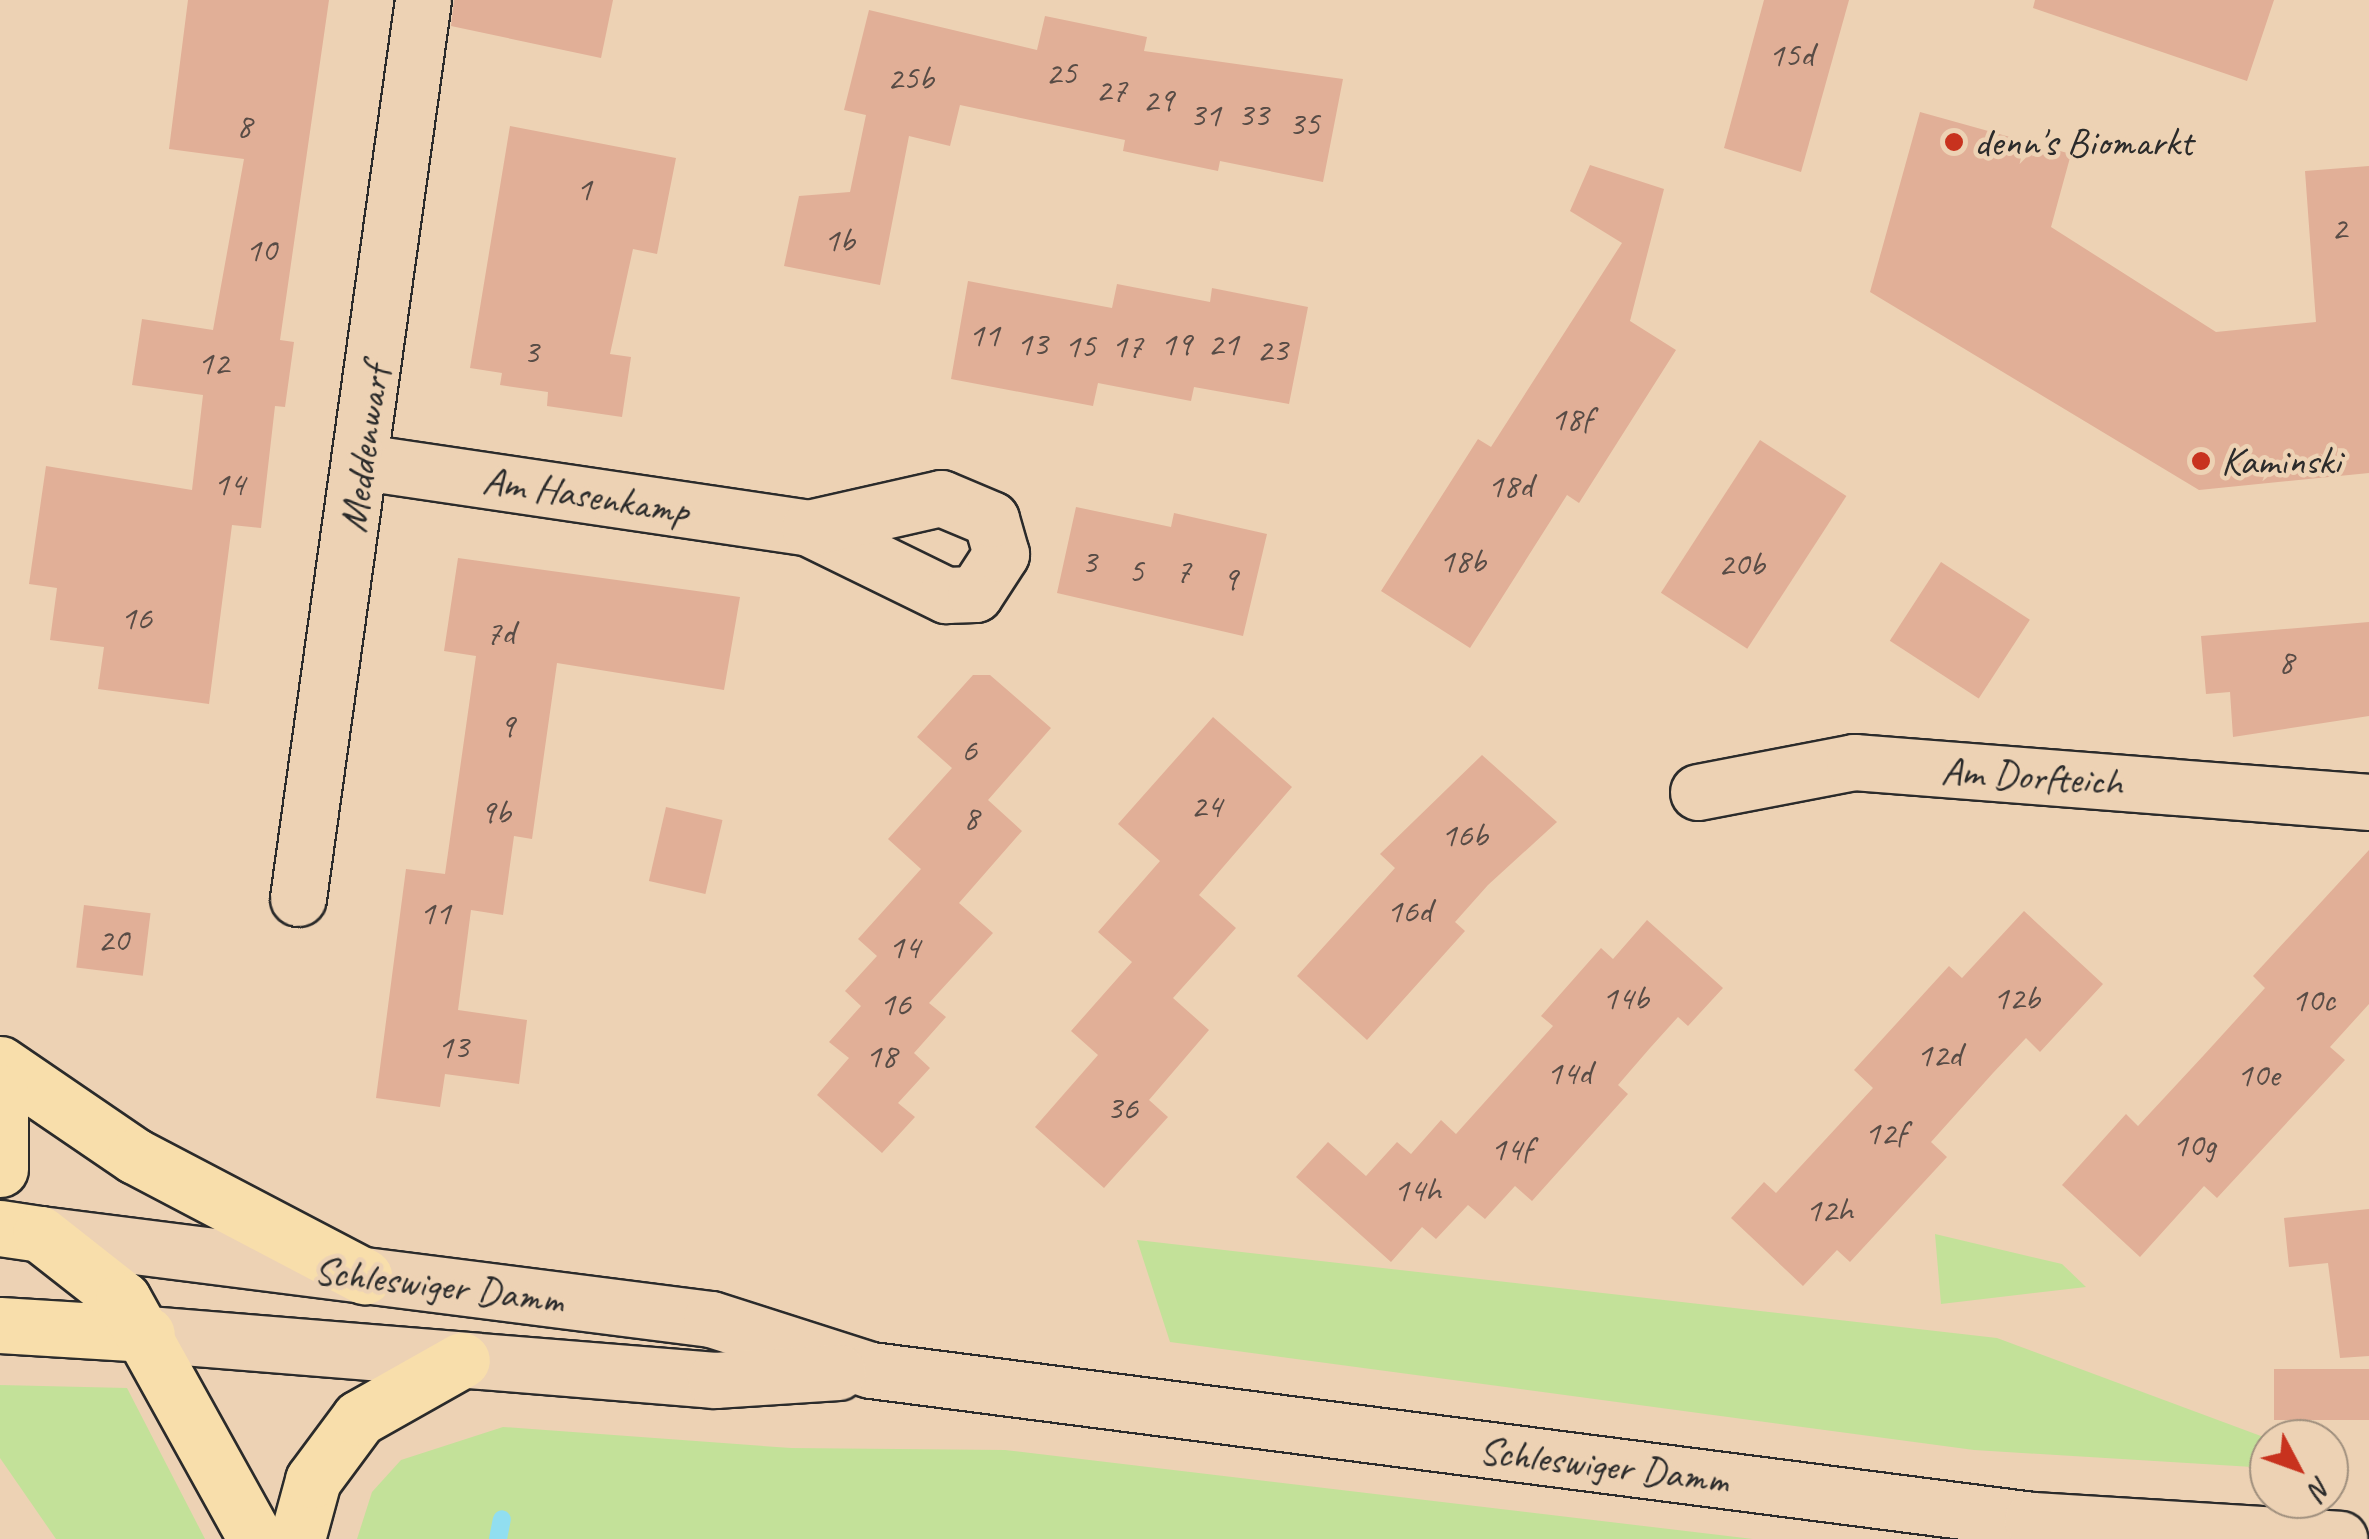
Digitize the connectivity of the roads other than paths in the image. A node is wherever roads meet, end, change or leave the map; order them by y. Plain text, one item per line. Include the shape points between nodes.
1 (424, 0) edge
2 (363, 462) junction
3 (809, 528) dead end
4 (1698, 792) dead end
5 (2369, 802) edge
6 (298, 898) dead end
7 (0, 1064) edge
8 (0, 1092) edge
9 (0, 1168) edge
10 (20, 1232) edge
11 (364, 1276) junction
12 (0, 1325) edge
13 (146, 1334) junction
14 (462, 1360) junction
15 (871, 1370) junction
16 (256, 1539) edge
17 (297, 1539) edge
18 (2340, 1539) edge

1 - 2 main road, Meddenwarf
2 - 3 main road, Am Hasenkamp
2 - 6 main road, Meddenwarf
4 - 5 main road, Am Dorfteich via 1854,762
7 - 11 main road via 136,1156
8 - 9 main road
10 - 11 main road, Schleswiger Damm
10 - 13 main road via 105,1278
11 - 15 main road, Schleswiger Damm via 710,1319
12 - 13 main road, Schleswiger Damm
13 - 14 main road, Schleswiger Damm
13 - 16 main road
14 - 15 main road, Schleswiger Damm via 715,1380
14 - 17 main road via 359,1418 313,1480
15 - 18 main road, Schleswiger Damm via 2032,1520

